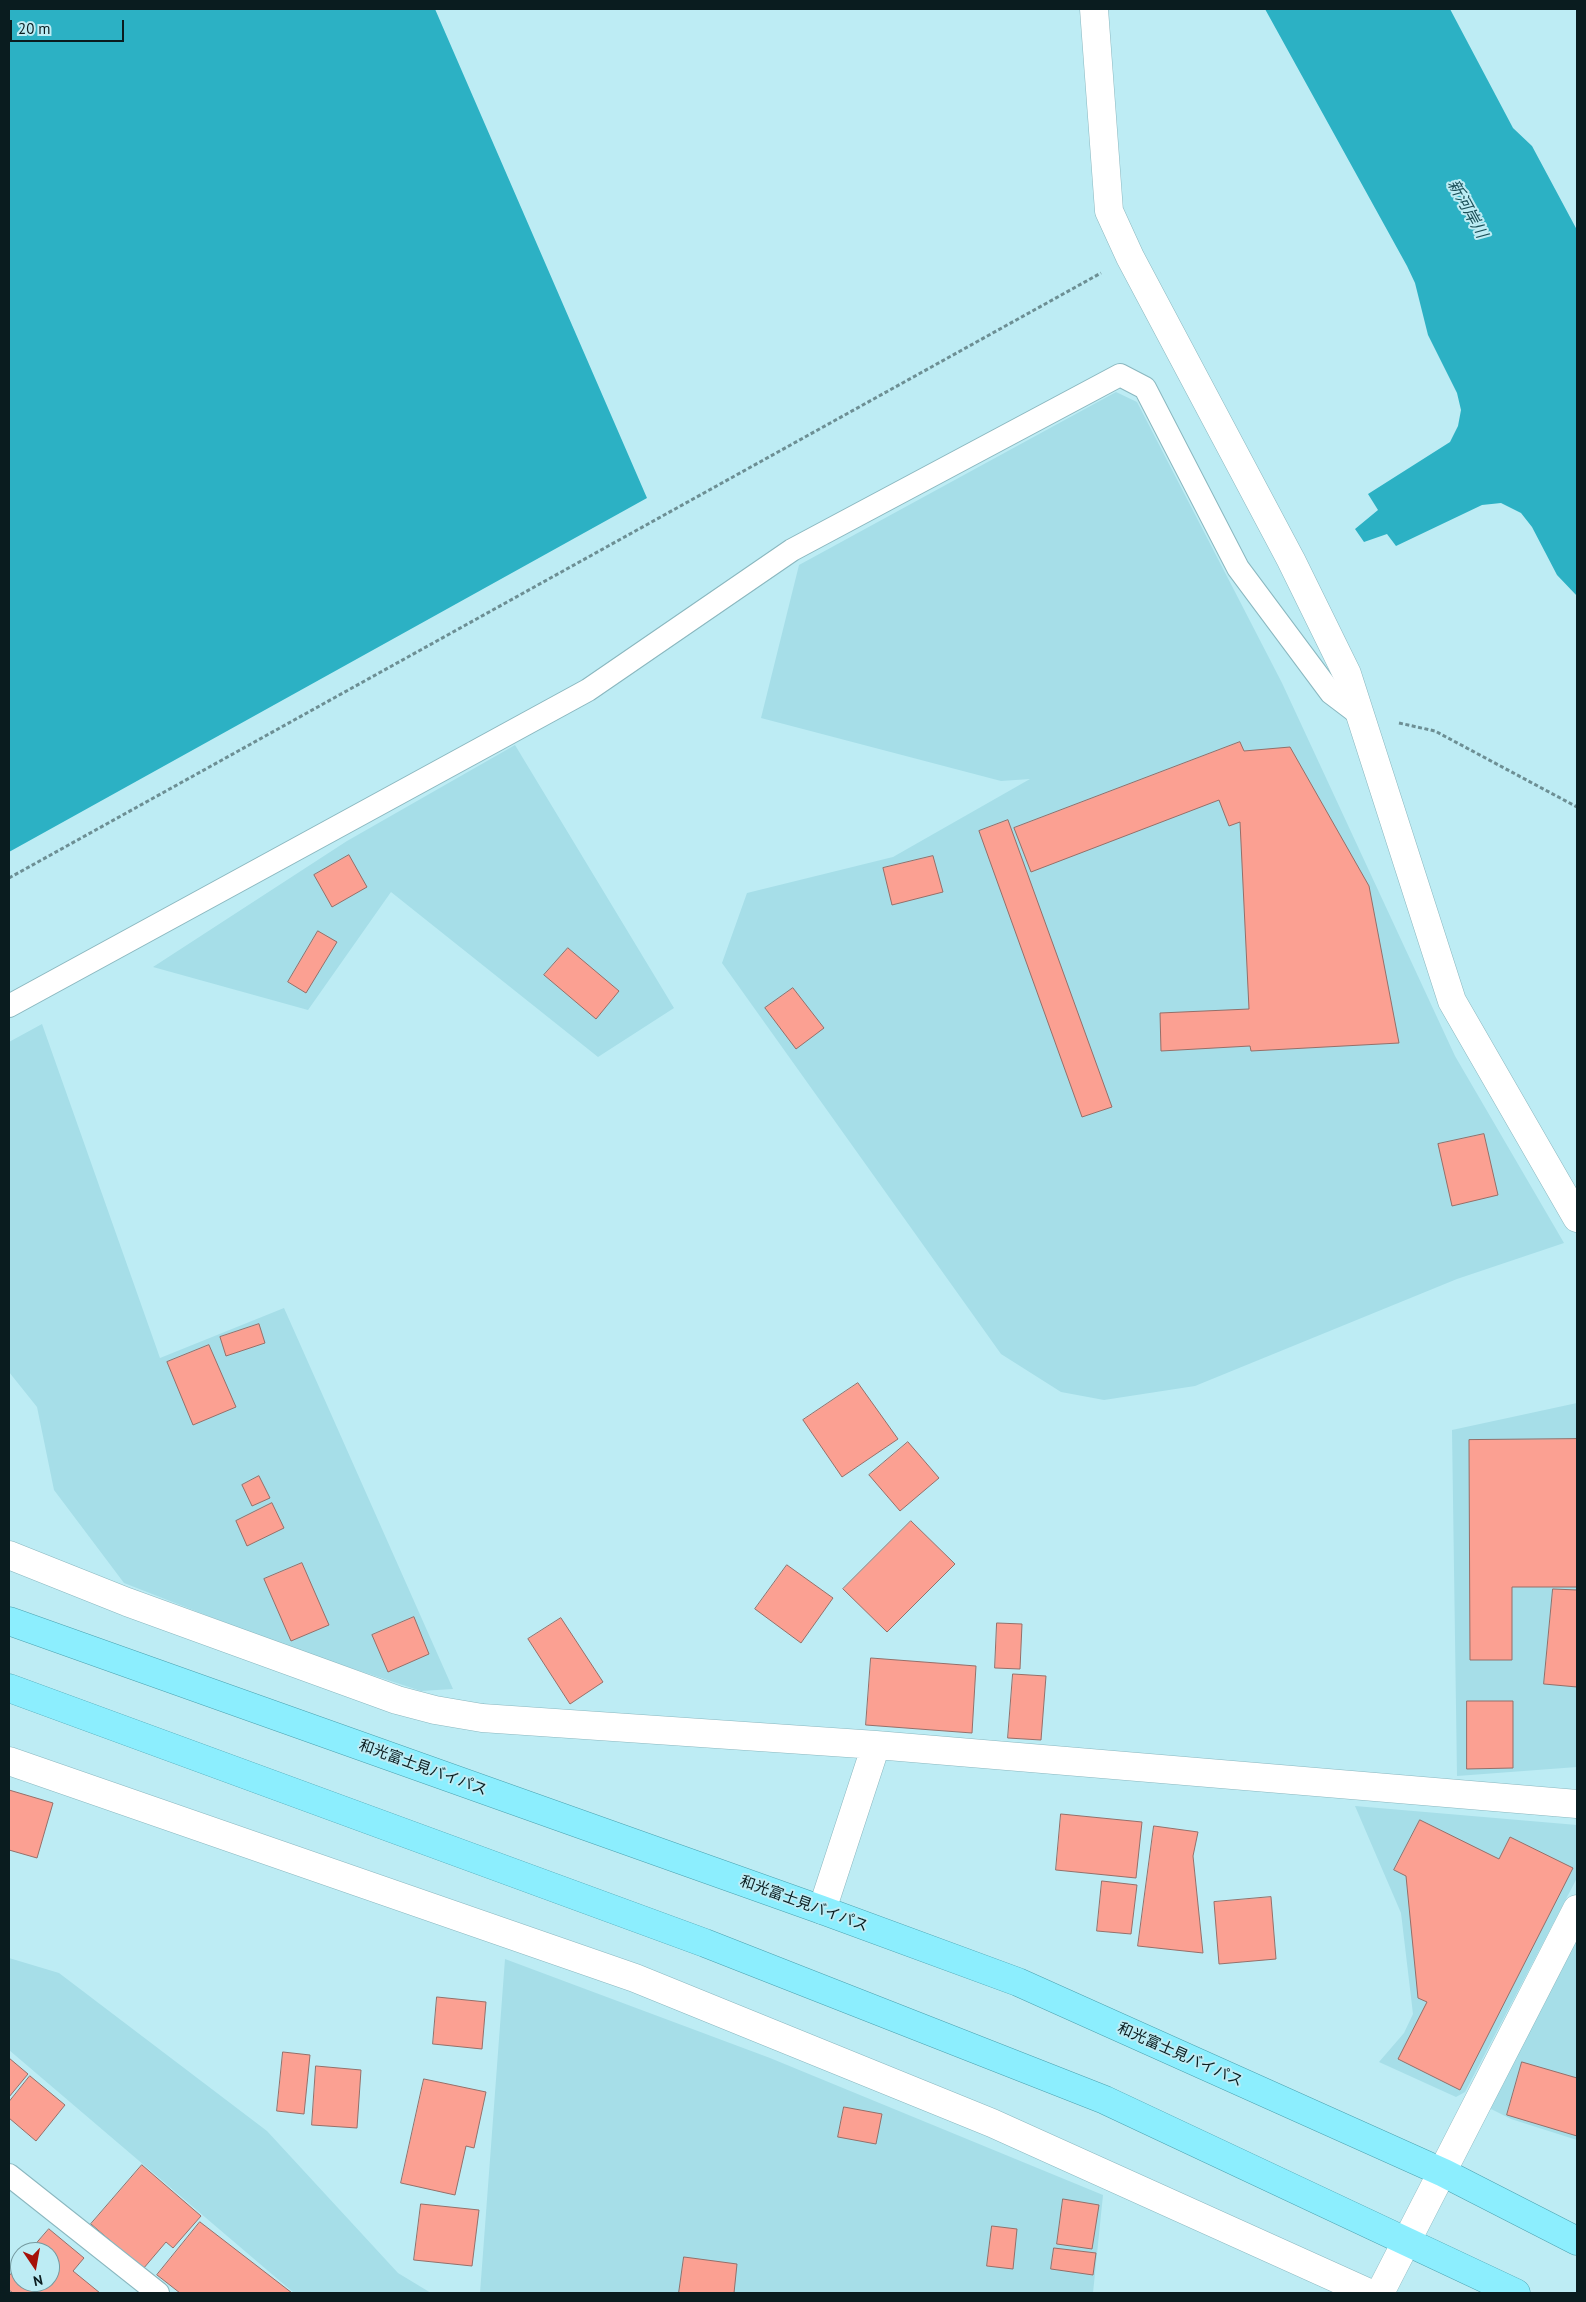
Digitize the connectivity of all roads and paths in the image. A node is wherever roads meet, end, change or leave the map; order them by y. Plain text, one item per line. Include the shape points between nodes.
1 (1094, 9) edge
2 (1130, 257) junction
3 (1360, 714) junction
4 (1577, 807) edge
5 (9, 878) edge
6 (9, 1006) edge
7 (1577, 1218) edge
8 (9, 1555) edge
9 (9, 1621) edge
10 (9, 1688) edge
11 (876, 1745) junction
12 (9, 1761) edge
13 (1577, 1804) edge
14 (1577, 1909) edge
15 (822, 1910) junction
16 (1444, 2173) junction
17 (9, 2176) edge
18 (1577, 2241) edge
19 (1406, 2242) junction
20 (158, 2293) edge
21 (1369, 2293) edge
22 (1380, 2293) edge
23 (1516, 2293) edge

1 - 2 street via 1109,211
2 - 3 street via 1295,569 1347,674
2 - 5 path
3 - 4 path via 1435,731
3 - 6 lane via 1331,693 1238,568 1145,388 1120,374 792,550 588,690
3 - 7 street via 1452,1001
8 - 11 street via 127,1602 397,1700 436,1710 482,1718
9 - 15 highway, 和光富士見バイパス
10 - 19 highway via 705,1943 1105,2100
11 - 13 street
11 - 15 street
12 - 21 street via 635,1978 992,2122
14 - 16 street
15 - 16 highway, 和光富士見バイパス via 1018,1982
16 - 18 highway, 和光富士見バイパス
16 - 19 street
17 - 20 lane
19 - 22 street
19 - 23 highway

